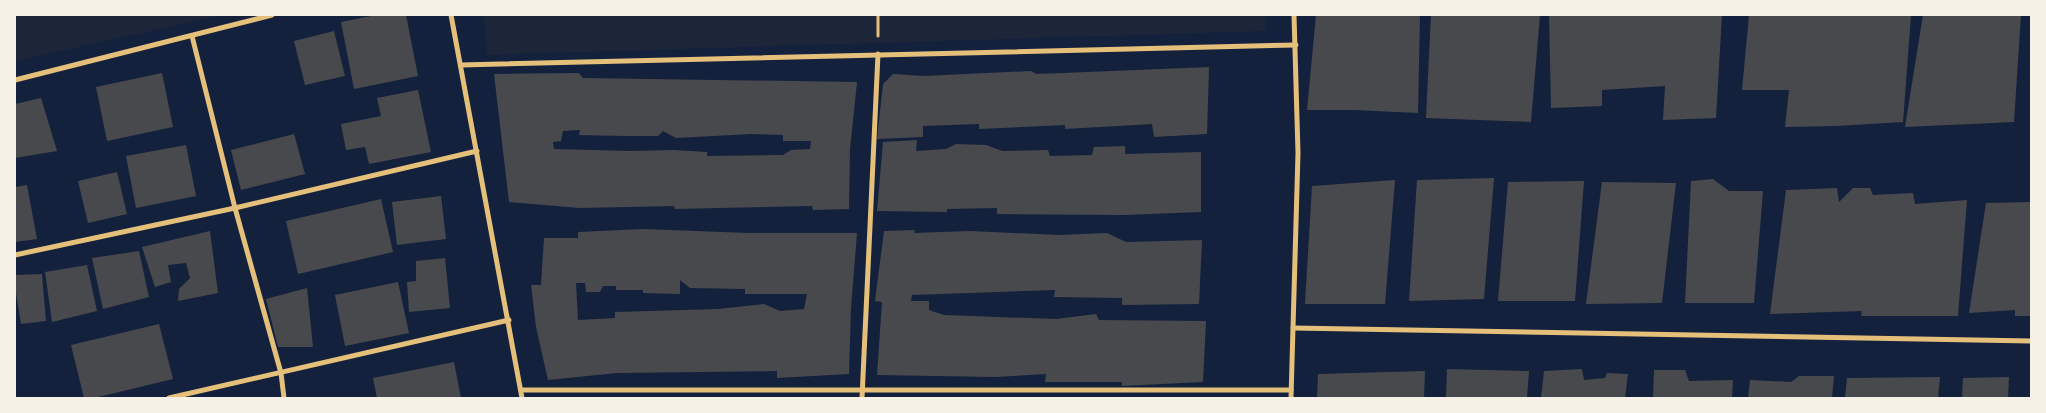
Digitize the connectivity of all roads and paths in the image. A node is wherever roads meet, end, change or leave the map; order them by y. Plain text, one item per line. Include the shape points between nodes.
1 (272, 15) edge
2 (451, 15) edge
3 (1294, 15) edge
4 (192, 36) junction
5 (1296, 45) junction
6 (878, 54) junction
7 (461, 65) junction
8 (15, 80) edge
9 (477, 151) junction
10 (235, 208) junction
11 (15, 255) edge
12 (509, 320) junction
13 (1293, 328) junction
14 (2031, 341) edge
15 (281, 373) junction
16 (862, 389) junction
17 (521, 390) junction
18 (1291, 390) junction
19 (168, 398) edge
20 (284, 398) edge
21 (522, 398) edge
22 (862, 398) edge
23 (1291, 398) edge

1 - 4 street
2 - 7 street
3 - 5 street
4 - 8 street
4 - 10 street
5 - 6 street
5 - 13 street via 1298,153
6 - 7 street
6 - 16 street
7 - 9 street
9 - 10 street
9 - 12 street
10 - 11 street
10 - 15 street
12 - 15 street
12 - 17 street
13 - 14 street
13 - 18 street
15 - 19 street
15 - 20 street
16 - 17 street
16 - 18 street
16 - 22 street
17 - 21 street
18 - 23 street

